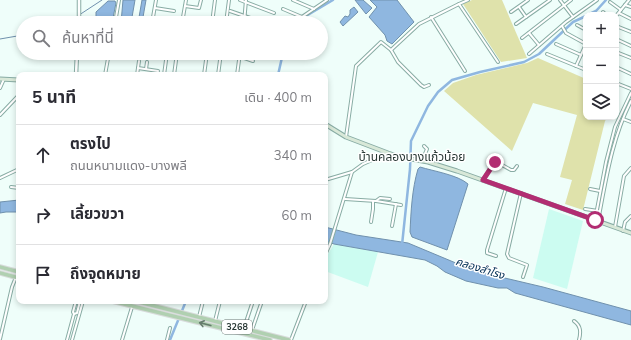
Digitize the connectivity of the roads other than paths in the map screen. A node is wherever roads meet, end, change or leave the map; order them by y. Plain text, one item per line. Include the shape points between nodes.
1 (79, 0) edge
2 (119, 0) edge
3 (156, 0) edge
4 (186, 0) edge
5 (201, 0) edge
6 (215, 0) edge
7 (229, 0) edge
8 (240, 0) edge
9 (293, 0) edge
10 (326, 0) edge
11 (468, 0) edge
12 (528, 0) edge
13 (550, 0) edge
14 (560, 0) edge
15 (571, 0) edge
16 (597, 0) edge
17 (628, 0) edge
18 (246, 1) edge
19 (610, 2) dead end
20 (459, 4) junction
21 (625, 4) junction
22 (185, 6) junction
23 (564, 6) junction
24 (519, 7) junction
25 (631, 7) edge
26 (155, 8) junction
27 (283, 9) dead end
28 (314, 9) junction
29 (621, 10) junction
30 (174, 11) dead end
31 (230, 11) dead end
32 (510, 12) dead end
33 (274, 13) dead end
34 (619, 13) joint
35 (79, 16) edge
36 (116, 16) edge
37 (154, 16) edge
38 (183, 16) edge
39 (213, 16) edge
40 (227, 16) edge
41 (244, 16) joint
42 (300, 16) edge
43 (304, 16) edge
44 (431, 17) junction
45 (526, 17) junction
46 (573, 17) junction
47 (631, 19) edge
48 (516, 24) dead end
49 (577, 25) dead end
50 (562, 26) junction
51 (619, 27) edge
52 (583, 28) edge
53 (529, 32) junction
54 (631, 32) edge
55 (522, 38) dead end
56 (619, 40) edge
57 (583, 42) edge
58 (556, 44) dead end
59 (539, 45) junction
60 (631, 46) edge
61 (584, 48) edge
62 (391, 50) junction
63 (582, 53) junction
64 (619, 53) edge
65 (529, 54) dead end
66 (547, 54) dead end
67 (631, 58) edge
68 (77, 60) edge
69 (108, 60) edge
70 (167, 60) edge
71 (176, 60) edge
72 (206, 60) edge
73 (220, 60) edge
74 (240, 60) edge
75 (250, 60) edge
76 (139, 61) dead end
77 (253, 61) dead end
78 (147, 62) dead end
79 (498, 62) dead end
80 (576, 66) junction
81 (138, 68) junction
82 (619, 68) edge
83 (146, 69) junction
84 (583, 69) edge
85 (158, 71) dead end
86 (466, 71) dead end
87 (76, 72) edge
88 (106, 72) edge
89 (137, 72) edge
90 (165, 72) edge
91 (174, 72) edge
92 (204, 72) edge
93 (218, 72) edge
94 (238, 72) edge
95 (631, 74) edge
96 (2, 79) edge
97 (16, 80) edge
98 (618, 84) edge
99 (429, 85) dead end
100 (0, 88) edge
101 (631, 89) edge
102 (631, 93) edge
103 (16, 98) edge
104 (631, 101) edge
105 (629, 105) edge
106 (0, 115) edge
107 (619, 118) joint
108 (622, 119) junction
109 (618, 120) edge
110 (631, 122) edge
111 (328, 126) edge
112 (346, 137) junction
113 (424, 146) dead end
114 (388, 153) junction
115 (423, 159) junction
116 (517, 166) dead end
117 (631, 168) edge
118 (16, 170) edge
119 (352, 172) junction
120 (0, 178) edge
121 (328, 179) edge
122 (483, 180) junction
123 (10, 187) dead end
124 (16, 188) edge
125 (506, 188) junction
126 (590, 189) dead end
127 (601, 191) junction
128 (521, 193) junction
129 (345, 199) junction
130 (390, 199) dead end
131 (373, 201) junction
132 (376, 201) junction
133 (396, 204) junction
134 (401, 205) dead end
135 (585, 209) dead end
136 (598, 211) junction
137 (631, 216) edge
138 (597, 220) junction
139 (371, 222) dead end
140 (392, 226) dead end
141 (615, 227) junction
142 (623, 230) junction
143 (631, 233) edge
144 (328, 248) edge
145 (496, 256) dead end
146 (0, 267) edge
147 (16, 271) edge
148 (0, 273) edge
149 (16, 277) edge
150 (524, 277) dead end
151 (16, 281) edge
152 (75, 304) edge
153 (80, 304) edge
154 (80, 304) edge
155 (124, 304) edge
156 (146, 304) edge
157 (202, 304) edge
158 (219, 304) edge
159 (252, 304) edge
160 (261, 304) edge
161 (305, 304) edge
162 (132, 306) junction
163 (74, 314) junction
164 (199, 317) junction
165 (215, 321) junction
166 (574, 321) dead end
167 (170, 328) dead end
168 (244, 328) junction
169 (252, 330) junction
170 (0, 339) edge
171 (263, 339) edge
172 (67, 340) edge
173 (72, 340) edge
174 (122, 340) edge
175 (167, 340) edge
176 (270, 340) edge
177 (290, 340) edge
178 (579, 340) edge

1 - 35 street
2 - 36 street
3 - 26 street
4 - 22 street
5 - 22 street via 199,8
6 - 39 street
7 - 40 street
8 - 18 street
9 - 28 street
10 - 28 street
11 - 20 street
12 - 24 street
13 - 45 street
14 - 23 street
15 - 23 street
16 - 46 street
17 - 21 street
18 - 33 street
18 - 41 street
19 - 29 street
20 - 44 street
20 - 79 street
21 - 25 street
21 - 29 street
22 - 38 street
23 - 46 street
23 - 53 street
24 - 32 street
24 - 45 street
26 - 30 street
26 - 37 street
27 - 42 street
28 - 43 street
29 - 34 street
31 - 41 street
34 - 47 street
44 - 62 street via 418,24
44 - 86 street
45 - 48 street
46 - 50 street
49 - 52 street
50 - 57 street via 566,33
50 - 59 street
51 - 54 street
53 - 55 street
53 - 59 street
56 - 60 street
58 - 63 street
59 - 65 street
61 - 63 street
62 - 99 street via 398,62 421,85
62 - 112 street via 381,42 356,66
63 - 80 street
64 - 67 street
66 - 80 street
68 - 87 street
69 - 88 street
70 - 90 street
71 - 91 street
72 - 92 street
73 - 93 street
74 - 94 street
75 - 77 street
76 - 81 street
78 - 83 street
80 - 84 street
81 - 83 street
81 - 89 street
82 - 95 street
83 - 85 street
96 - 97 main road
96 - 100 street
98 - 101 street
102 - 105 street
103 - 106 street
104 - 105 street
105 - 107 street
105 - 108 street
107 - 108 street
108 - 110 street
108 - 136 street
109 - 127 street
111 - 112 main road
112 - 114 main road
113 - 115 street via 427,148
114 - 115 main road
114 - 119 street
115 - 122 main road
116 - 122 street via 512,170 495,161
117 - 141 street via 624,176
118 - 120 street
119 - 121 street
119 - 129 street
122 - 125 main road
123 - 124 street
125 - 128 main road
125 - 145 street via 487,253
126 - 127 street
127 - 136 street
128 - 138 main road
128 - 150 street via 507,254 509,258 527,265
129 - 131 street
129 - 144 street
130 - 132 street via 380,198
131 - 132 street
131 - 139 street
132 - 133 street
133 - 134 street
133 - 140 street
135 - 136 street
136 - 138 street
137 - 142 street via 625,222
138 - 141 main road
141 - 142 main road
142 - 143 main road
146 - 147 main road
148 - 149 main road
151 - 170 street
152 - 163 street
153 - 163 street via 77,313
154 - 173 street
155 - 162 main road, 3268
156 - 164 main road, 3268
157 - 164 street
158 - 165 street
159 - 168 street
160 - 169 street
161 - 177 street
171 -> 162 main road, 3268
162 - 174 street
163 - 172 street
164 - 165 main road, 3268
165 - 168 main road, 3268
166 - 178 street via 580,327
167 - 175 street
168 - 169 main road, 3268
169 - 177 main road, 3268
171 - 176 main road, 3268

